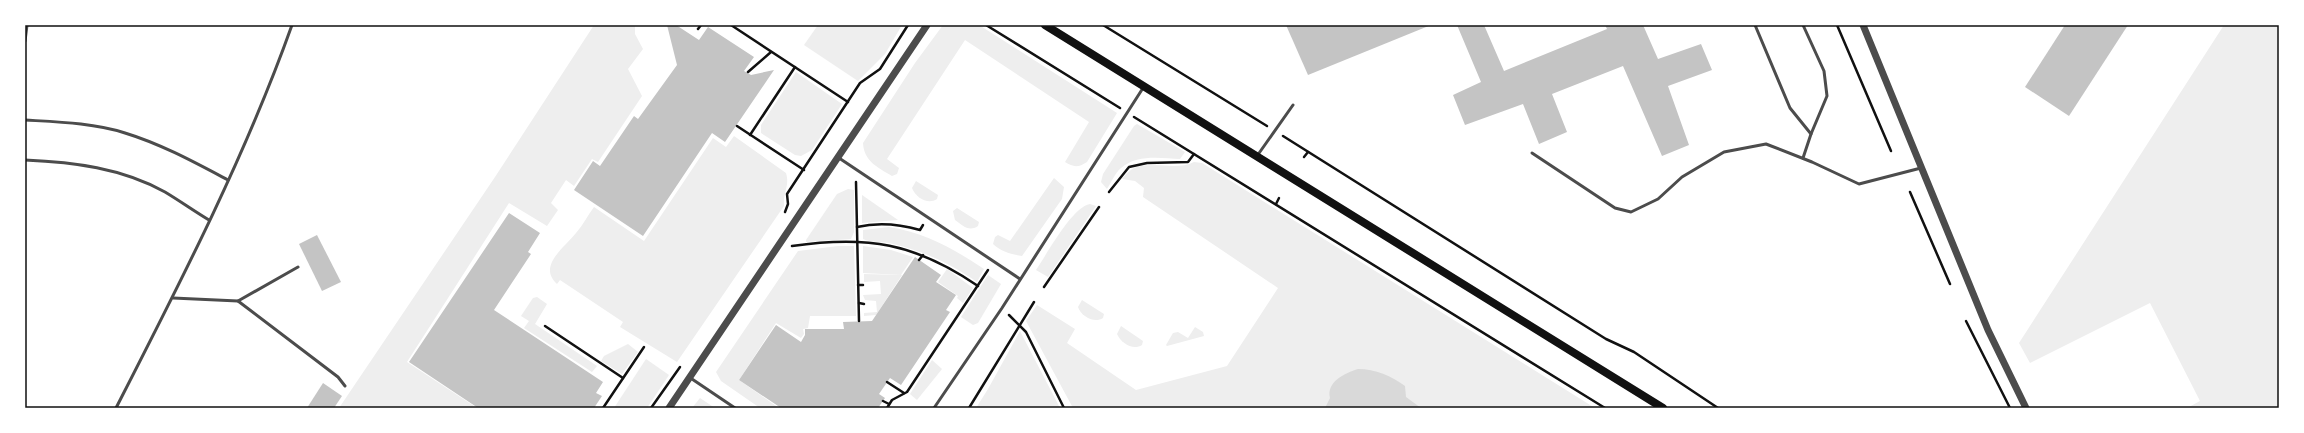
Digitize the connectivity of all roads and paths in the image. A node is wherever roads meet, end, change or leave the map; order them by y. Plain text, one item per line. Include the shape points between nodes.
1 (27, 25) edge
2 (292, 25) edge
3 (701, 25) edge
4 (732, 25) edge
5 (908, 25) edge
6 (927, 25) edge
7 (986, 25) edge
8 (1045, 25) edge
9 (1103, 25) edge
10 (1754, 25) edge
11 (1803, 25) edge
12 (1837, 25) edge
13 (1863, 25) edge
14 (698, 29) dead end
15 (25, 41) edge
16 (772, 52) junction
17 (795, 68) junction
18 (748, 72) dead end
19 (1143, 87) junction
20 (848, 102) junction
21 (1293, 105) dead end
22 (1127, 113) junction
23 (25, 120) edge
24 (737, 126) dead end
25 (1275, 131) junction
26 (1811, 134) junction
27 (750, 135) junction
28 (1891, 151) dead end
29 (1308, 152) junction
30 (1532, 153) dead end
31 (1194, 154) junction
32 (837, 157) junction
33 (1257, 157) junction
34 (1304, 157) dead end
35 (1803, 158) junction
36 (25, 160) edge
37 (1923, 168) junction
38 (804, 170) junction
39 (856, 170) junction
40 (228, 180) junction
41 (1109, 192) dead end
42 (1910, 192) dead end
43 (1279, 198) dead end
44 (1276, 204) junction
45 (1099, 207) dead end
46 (781, 218) dead end
47 (928, 218) junction
48 (209, 220) junction
49 (857, 227) junction
50 (857, 242) junction
51 (776, 248) junction
52 (923, 255) junction
53 (920, 260) dead end
54 (298, 267) dead end
55 (985, 274) dead end
56 (1020, 279) junction
57 (1950, 284) dead end
58 (858, 285) junction
59 (863, 285) dead end
60 (978, 286) junction
61 (1044, 287) dead end
62 (173, 298) junction
63 (238, 301) junction
64 (1034, 302) dead end
65 (859, 303) junction
66 (864, 304) dead end
67 (1002, 308) junction
68 (1966, 321) dead end
69 (859, 322) dead end
70 (1019, 324) junction
71 (545, 326) dead end
72 (644, 347) dead end
73 (681, 365) dead end
74 (623, 378) junction
75 (689, 378) junction
76 (887, 382) dead end
77 (345, 386) dead end
78 (904, 394) junction
79 (883, 401) dead end
80 (889, 404) junction
81 (1651, 405) edge
82 (116, 408) edge
83 (603, 408) edge
84 (652, 408) edge
85 (668, 408) edge
86 (735, 408) edge
87 (887, 408) edge
88 (934, 408) edge
89 (969, 408) edge
90 (1064, 408) edge
91 (1605, 408) edge
92 (1663, 408) edge
93 (1718, 408) edge
94 (2010, 408) edge
95 (2026, 408) edge

1 - 15 lane
2 - 40 lane via 270,88
3 - 14 path
4 - 16 path
5 - 20 path via 880,69 860,83
6 - 32 street
7 - 22 path
8 - 19 main road
9 - 25 path
10 - 26 lane via 1790,108
11 - 26 lane via 1824,72 1827,96
12 - 28 path
13 - 37 street
16 - 17 path
16 - 18 path
17 - 20 path
17 - 27 path
19 - 22 lane
19 - 33 main road
20 - 38 path
21 - 25 lane
22 - 31 path
22 - 56 lane
23 - 40 lane via 80,124 124,132 178,154
24 - 27 path
25 - 29 path
25 - 33 lane
26 - 35 lane
27 - 38 path
29 - 34 path
29 - 93 path via 1606,339 1634,352
30 - 35 lane via 1615,208 1631,212 1658,199 1682,177 1724,152 1766,144
31 - 41 path via 1188,162 1147,162 1129,167
31 - 44 path
32 - 39 lane
32 - 51 street
33 - 81 main road
35 - 37 lane via 1859,184
36 - 48 lane via 60,161 112,170 164,191
37 - 95 street via 1988,330
38 - 46 path via 787,194 788,204
39 - 47 lane
39 - 49 path
40 - 48 lane
42 - 57 path
43 - 44 path
44 - 91 path
45 - 61 path
47 - 49 path via 920,230 903,225 885,224
47 - 56 lane
48 - 62 lane
49 - 50 path
50 - 51 path via 837,241
50 - 52 path via 901,248
50 - 58 path
51 - 75 street
52 - 53 path
52 - 60 path via 952,268
54 - 63 lane
55 - 60 path
56 - 67 lane
58 - 59 path
58 - 65 path
60 - 78 path
62 - 63 lane
62 - 82 lane
63 - 77 lane via 338,377
64 - 70 path
65 - 66 path
65 - 69 path
67 - 70 path
67 - 88 lane
68 - 94 path
70 - 89 path
70 - 90 path via 1026,332
71 - 74 path
72 - 74 path
73 - 84 path
74 - 83 path
75 - 85 street
75 - 86 lane
76 - 78 path
78 - 80 path
79 - 80 path
80 - 87 path
81 - 92 main road

